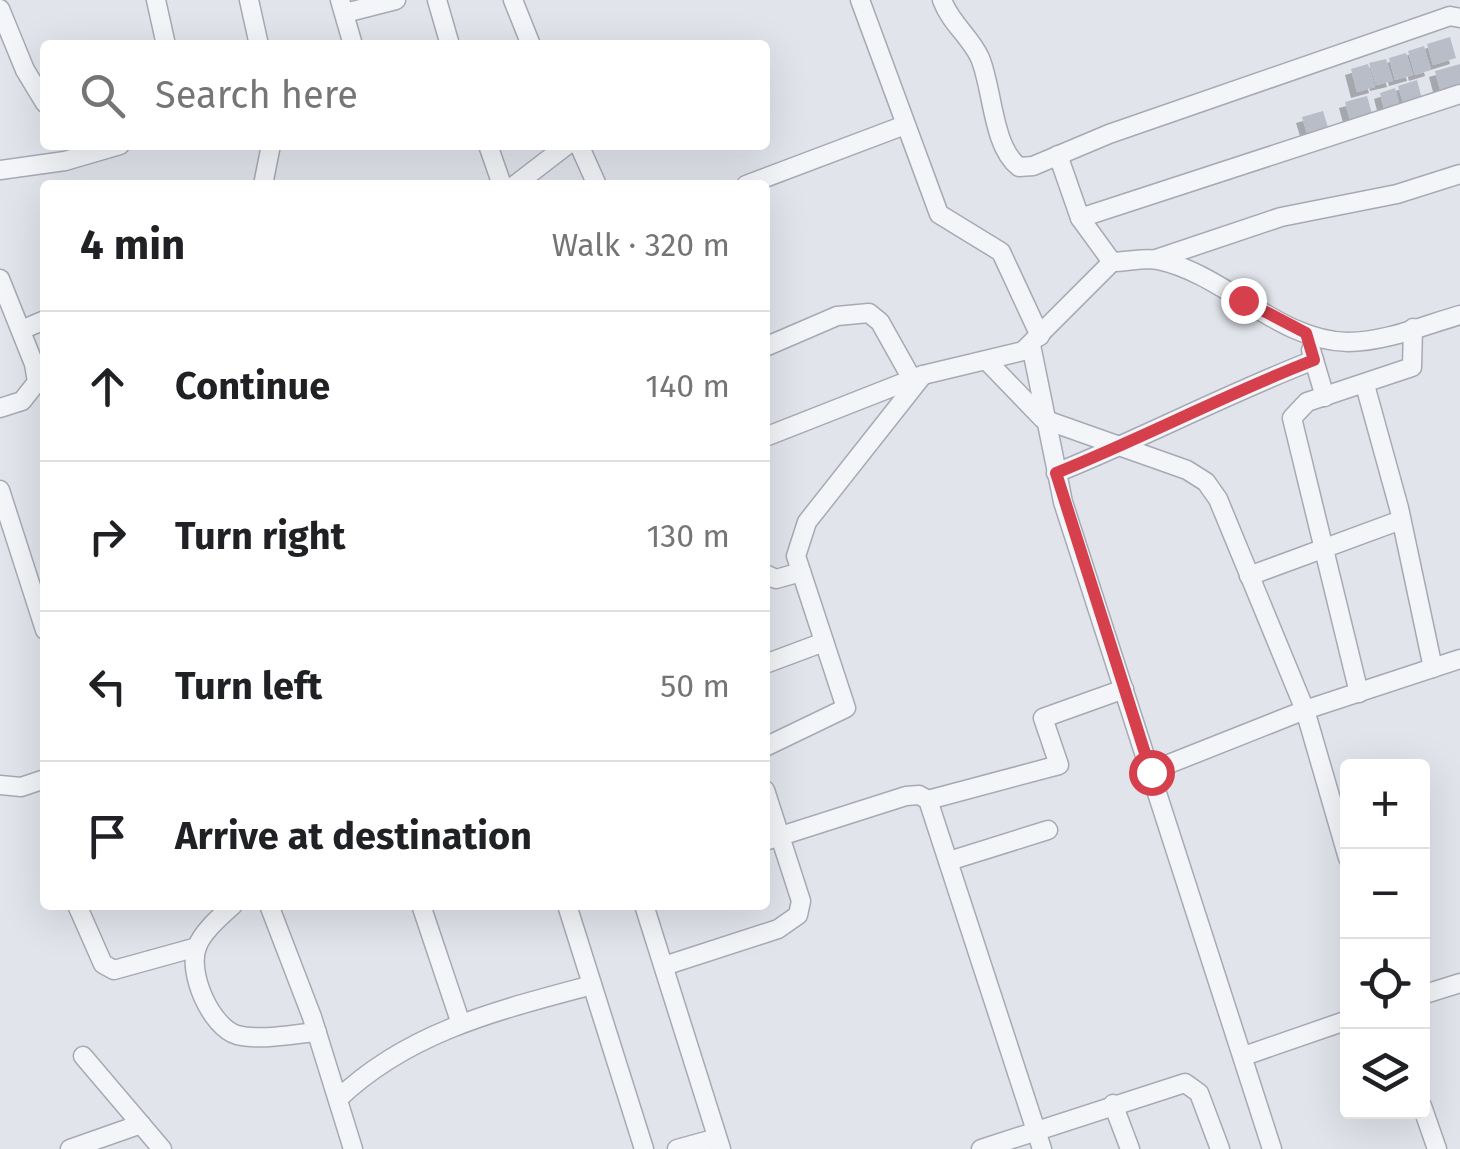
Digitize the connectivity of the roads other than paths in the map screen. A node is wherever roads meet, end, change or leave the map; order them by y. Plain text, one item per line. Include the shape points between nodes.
1 (156, 0) edge
2 (250, 0) edge
3 (396, 0) edge
4 (437, 0) edge
5 (513, 0) edge
6 (860, 0) edge
7 (942, 0) edge
8 (343, 6) edge
9 (0, 9) edge
10 (1460, 18) edge
11 (165, 40) edge
12 (259, 40) edge
13 (352, 40) edge
14 (449, 40) edge
15 (529, 40) edge
16 (1460, 94) edge
17 (40, 95) edge
18 (905, 125) junction
19 (86, 150) edge
20 (270, 150) edge
21 (490, 150) edge
22 (560, 150) edge
23 (581, 150) edge
24 (1058, 156) junction
25 (0, 170) edge
26 (1460, 174) edge
27 (263, 180) edge
28 (500, 180) edge
29 (522, 180) edge
30 (595, 180) edge
31 (759, 180) edge
32 (1080, 218) junction
33 (1156, 259) junction
34 (1112, 262) junction
35 (3, 286) edge
36 (1460, 315) edge
37 (40, 322) edge
38 (1412, 328) junction
39 (21, 330) junction
40 (1306, 333) junction
41 (1036, 341) junction
42 (770, 345) edge
43 (40, 352) edge
44 (1314, 360) junction
45 (988, 362) junction
46 (918, 377) junction
47 (1365, 385) junction
48 (1325, 397) junction
49 (0, 408) edge
50 (1044, 418) junction
51 (770, 436) edge
52 (1120, 448) junction
53 (1056, 473) junction
54 (0, 490) edge
55 (1401, 520) junction
56 (1326, 550) junction
57 (801, 572) junction
58 (770, 576) edge
59 (1250, 576) junction
60 (40, 614) edge
61 (824, 642) junction
62 (1460, 660) edge
63 (770, 662) edge
64 (1433, 668) junction
65 (1124, 689) junction
66 (1359, 692) junction
67 (1305, 710) junction
68 (770, 745) edge
69 (1151, 772) junction
70 (40, 781) edge
71 (0, 785) edge
72 (928, 800) junction
73 (1048, 830) dead end
74 (773, 838) edge
75 (1345, 849) edge
76 (950, 862) junction
77 (79, 910) edge
78 (229, 910) edge
79 (270, 910) edge
80 (423, 910) edge
81 (568, 910) edge
82 (646, 910) edge
83 (197, 947) junction
84 (664, 966) junction
85 (1460, 983) edge
86 (592, 985) junction
87 (1430, 992) edge
88 (460, 1021) junction
89 (1340, 1023) edge
90 (317, 1032) junction
91 (83, 1056) dead end
92 (1244, 1056) junction
93 (338, 1098) junction
94 (1113, 1104) junction
95 (1427, 1119) edge
96 (141, 1124) junction
97 (1036, 1130) junction
98 (719, 1143) edge
99 (70, 1149) edge
100 (162, 1149) edge
101 (353, 1149) edge
102 (644, 1149) edge
103 (677, 1149) edge
104 (980, 1149) edge
105 (1042, 1149) edge
106 (1130, 1149) edge
107 (1220, 1149) edge
108 (1272, 1149) edge
109 (1437, 1149) edge

1 - 11 street
2 - 12 street
3 - 8 street
4 - 14 street
5 - 15 street
6 - 18 street
7 - 24 street via 951,24 979,56 1014,164 1033,166
8 - 13 street
9 - 17 street
10 - 24 street via 1450,16
16 - 32 street
18 - 31 street
18 - 41 street via 939,214 1002,252
19 - 25 street
20 - 27 street
21 - 28 street
22 - 29 street
23 - 30 street
24 - 32 street
26 - 33 street via 1281,217
32 - 34 street
33 - 34 street
33 - 40 street
34 - 41 street
35 - 39 street
35 - 49 street via 37,382 22,401
36 - 38 street
37 - 39 street
38 - 40 street via 1344,342
38 - 47 street via 1412,367
39 - 43 street
40 - 44 street
41 - 45 street
41 - 50 street
42 - 46 street via 836,316 869,313
44 - 48 street
44 - 52 street via 1222,396
45 - 46 street
45 - 50 street
46 - 51 street
46 - 57 street via 807,522 796,556
47 - 48 street
47 - 55 street
48 - 56 street via 1307,402 1292,418
50 - 52 street
50 - 53 street
52 - 53 street
52 - 59 street via 1206,482
53 - 65 street
54 - 60 street
55 - 56 street
55 - 64 street
56 - 59 street
56 - 66 street
57 - 58 street
57 - 61 street
59 - 67 street
61 - 63 street
61 - 68 street via 846,708
62 - 64 street
64 - 66 street
65 - 69 street
65 - 72 street via 1043,718 1059,765
66 - 67 street
67 - 69 street
67 - 75 street
69 - 92 street
70 - 71 street via 22,788
72 - 74 street via 906,796
72 - 76 street
73 - 76 street
74 - 84 street via 801,901 798,915 778,929
76 - 97 street
77 - 83 street via 103,964 114,970
78 - 83 street
79 - 90 street
80 - 88 street
81 - 86 street
82 - 84 street
83 - 90 street via 196,970 212,1016 232,1034
84 - 98 street
85 - 87 street
86 - 88 street
86 - 102 street
88 - 93 street via 375,1066
89 - 92 street
90 - 93 street
91 - 96 street
92 - 108 street
93 - 101 street
94 - 97 street
94 - 106 street
94 - 107 street via 1176,1084 1193,1086
95 - 109 street
96 - 99 street
96 - 100 street
97 - 104 street
97 - 105 street
98 - 103 street

